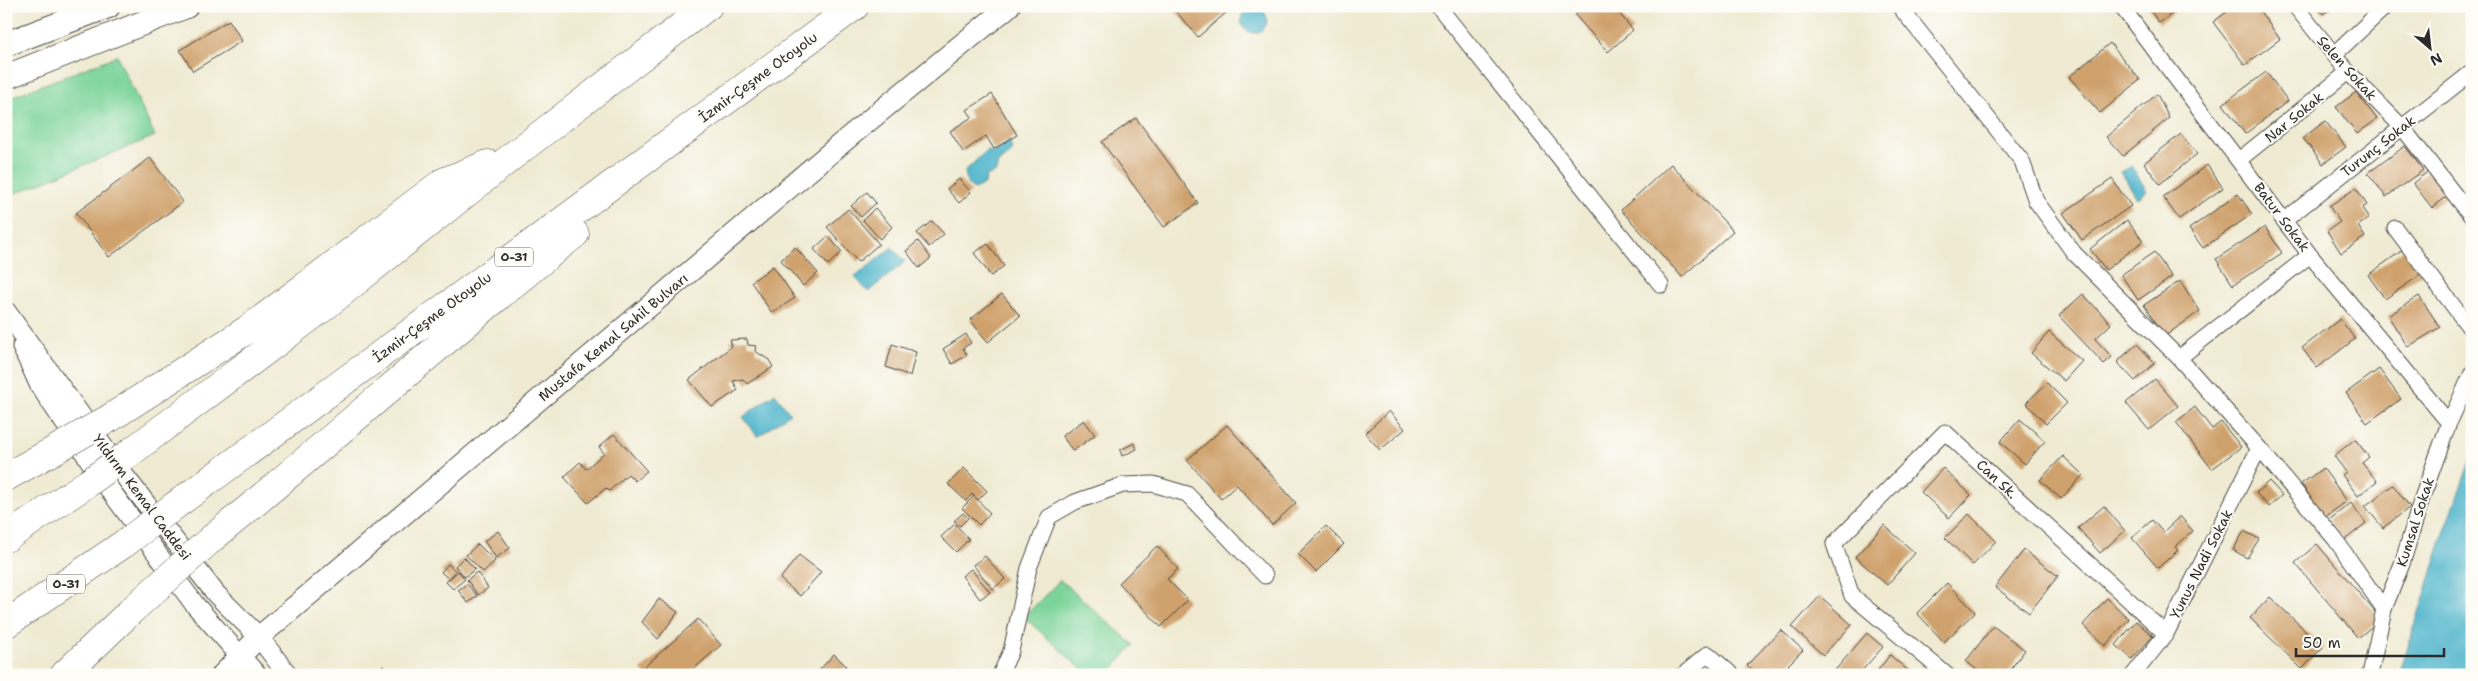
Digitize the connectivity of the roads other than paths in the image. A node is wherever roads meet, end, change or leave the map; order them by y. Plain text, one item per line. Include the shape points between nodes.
1 (108, 6) edge
2 (186, 6) edge
3 (708, 6) edge
4 (855, 6) edge
5 (862, 6) edge
6 (1009, 6) edge
7 (1438, 6) edge
8 (1899, 6) edge
9 (2121, 6) edge
10 (2295, 6) edge
11 (2386, 6) edge
12 (6, 44) edge
13 (2334, 55) junction
14 (2348, 72) junction
15 (2472, 72) edge
16 (6, 77) edge
17 (2402, 126) junction
18 (514, 154) junction
19 (2239, 160) junction
20 (2472, 217) edge
21 (2285, 220) junction
22 (2395, 228) dead end
23 (2310, 255) junction
24 (1661, 285) dead end
25 (6, 312) edge
26 (2472, 331) edge
27 (2179, 358) junction
28 (2472, 373) edge
29 (2449, 423) junction
30 (2259, 448) junction
31 (6, 477) edge
32 (6, 538) edge
33 (1265, 576) dead end
34 (2384, 609) junction
35 (6, 624) edge
36 (2166, 634) junction
37 (259, 637) junction
38 (240, 658) junction
39 (64, 675) edge
40 (222, 675) edge
41 (257, 675) edge
42 (288, 675) edge
43 (1000, 675) edge
44 (1683, 675) edge
45 (1732, 675) edge
46 (1947, 675) edge
47 (2133, 675) edge
48 (2370, 675) edge

1 - 12 main road
2 - 16 main road
3 - 18 highway
4 - 35 highway, İzmir-Çeşme Otoyolu / O-31, bridge via 125,542
5 - 39 highway, bridge via 472,318 307,462 210,540
6 - 37 main road, Mustafa Kemal Sahil Bulvarı via 850,136
7 - 24 street
8 - 27 street via 2022,161 2036,201 2074,253
9 - 19 street, Batur Sokak
10 - 13 street, Selen Sokak
11 - 13 street
13 - 14 street, Selen Sokak
14 - 17 street, Selen Sokak
14 - 19 street, Nar Sokak
15 - 17 street, Turunç Sokak
17 - 20 street, Selen Sokak
17 - 21 street, Turunç Sokak
18 - 31 highway, bridge via 442,182 250,328 110,418
18 - 32 highway, bridge via 324,307 131,452
19 - 21 street, Batur Sokak
21 - 23 street, Batur Sokak
22 - 26 street
23 - 27 street
23 - 29 street, Batur Sokak
25 - 37 street, Yıldırım Kemal Caddesi via 123,474 210,586
25 - 38 street, Yıldırım Kemal Caddesi via 40,386 142,533
27 - 30 street
28 - 29 street, Kumsal Sokak
29 - 34 street, Kumsal Sokak
30 - 34 street via 2335,540
30 - 36 street, Yunus Nadi Sokak
33 - 43 street via 1187,494 1153,484 1123,484 1075,502 1049,517 1029,568 1011,651
34 - 48 street, Kumsal Sokak
36 - 46 street, Can Sk. via 1945,432 1834,544 1852,596
36 - 47 street, Yunus Nadi Sokak
37 - 38 main road, Mustafa Kemal Sahil Bulvarı
37 - 42 street, Yıldırım Kemal Caddesi
38 - 40 main road, Mustafa Kemal Sahil Bulvarı
38 - 41 street, Yıldırım Kemal Caddesi
44 - 45 street via 1708,654

